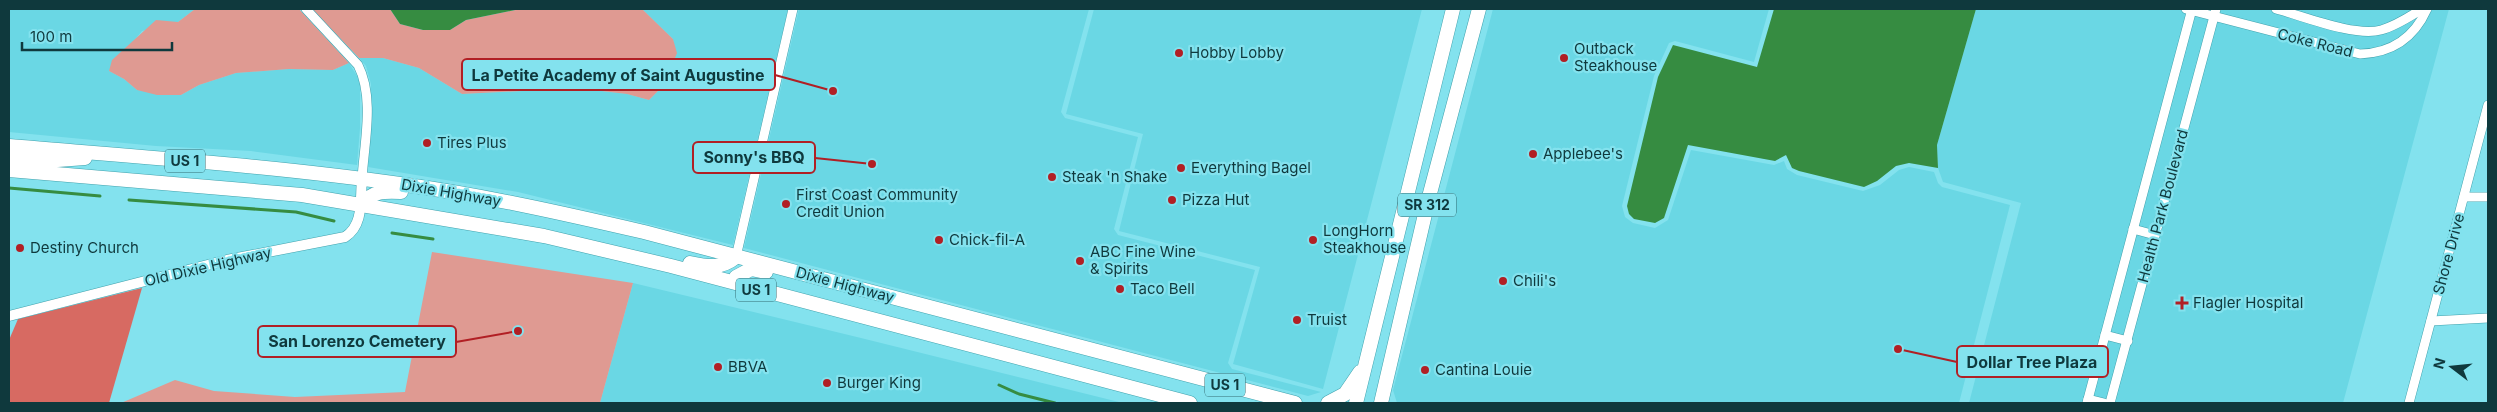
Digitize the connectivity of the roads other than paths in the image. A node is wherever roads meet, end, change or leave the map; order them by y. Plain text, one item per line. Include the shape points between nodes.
1 (306, 9) edge
2 (794, 9) edge
3 (1453, 9) edge
4 (1479, 9) edge
5 (2190, 9) edge
6 (2276, 9) edge
7 (2422, 9) edge
8 (2427, 9) edge
9 (2215, 13) edge
10 (2488, 105) edge
11 (1422, 131) junction
12 (9, 137) edge
13 (9, 146) edge
14 (108, 154) junction
15 (9, 158) edge
16 (155, 158) junction
17 (9, 170) edge
18 (362, 179) junction
19 (2488, 196) edge
20 (1429, 197) junction
21 (2464, 198) junction
22 (360, 206) junction
23 (2133, 229) junction
24 (2155, 235) junction
25 (672, 240) junction
26 (577, 244) junction
27 (736, 256) junction
28 (736, 277) junction
29 (756, 290) junction
30 (931, 307) junction
31 (9, 316) edge
32 (2488, 318) edge
33 (2431, 321) junction
34 (2105, 335) junction
35 (2128, 341) junction
36 (1367, 361) junction
37 (1387, 382) junction
38 (2088, 401) edge
39 (1190, 403) edge
40 (1295, 403) edge
41 (1328, 403) edge
42 (1356, 403) edge
43 (1381, 403) edge
44 (1391, 403) edge
45 (2104, 403) edge
46 (2110, 403) edge
47 (2409, 403) edge

1 - 18 street via 363,74 366,105
2 - 27 street
3 - 11 main road, SR 312
4 - 20 main road, SR 312
5 - 9 street, Coke Road
5 - 23 street, Health Park Boulevard
6 - 7 street, Coke Road via 2361,32 2392,26
8 - 9 street, Coke Road via 2416,30 2403,41 2383,51 2360,54
9 - 24 street, Health Park Boulevard
10 - 21 street, Shore Drive
11 - 20 main road via 1424,155 1418,187
11 - 36 main road, SR 312
12 - 16 main road via 129,148
13 - 14 main road, US 1
14 - 15 main road via 57,161
14 - 16 main road, US 1
16 - 18 main road, US 1
17 - 22 main road, US 1 via 294,194
18 - 22 street, Old Dixie Highway
18 - 25 main road, Dixie Highway / US 1 via 536,208
19 - 21 street
20 - 37 main road, SR 312
21 - 33 street, Shore Drive
22 - 25 main road via 367,197 379,192 402,192 498,208 642,240
22 - 26 main road, Dixie Highway / US 1 via 450,219
22 - 31 street, Old Dixie Highway via 354,232 336,240 227,260
23 - 24 street
23 - 34 street, Health Park Boulevard
24 - 35 street, Health Park Boulevard
25 - 27 main road, Dixie Highway / US 1
26 - 27 main road via 610,245 708,267 722,266
26 - 29 main road, Dixie Highway / US 1
27 - 28 main road
27 - 30 main road, Dixie Highway / US 1
28 - 29 main road
28 - 30 main road via 751,269 914,311
29 - 39 main road, Dixie Highway / US 1
30 - 40 main road, Dixie Highway / US 1
32 - 33 street
33 - 47 street, Shore Drive
34 - 35 street
34 - 38 street, Health Park Boulevard
35 - 46 street, Health Park Boulevard
36 - 41 main road via 1345,394
36 - 42 main road, SR 312
37 - 43 main road, SR 312
37 - 44 main road
38 - 45 street

